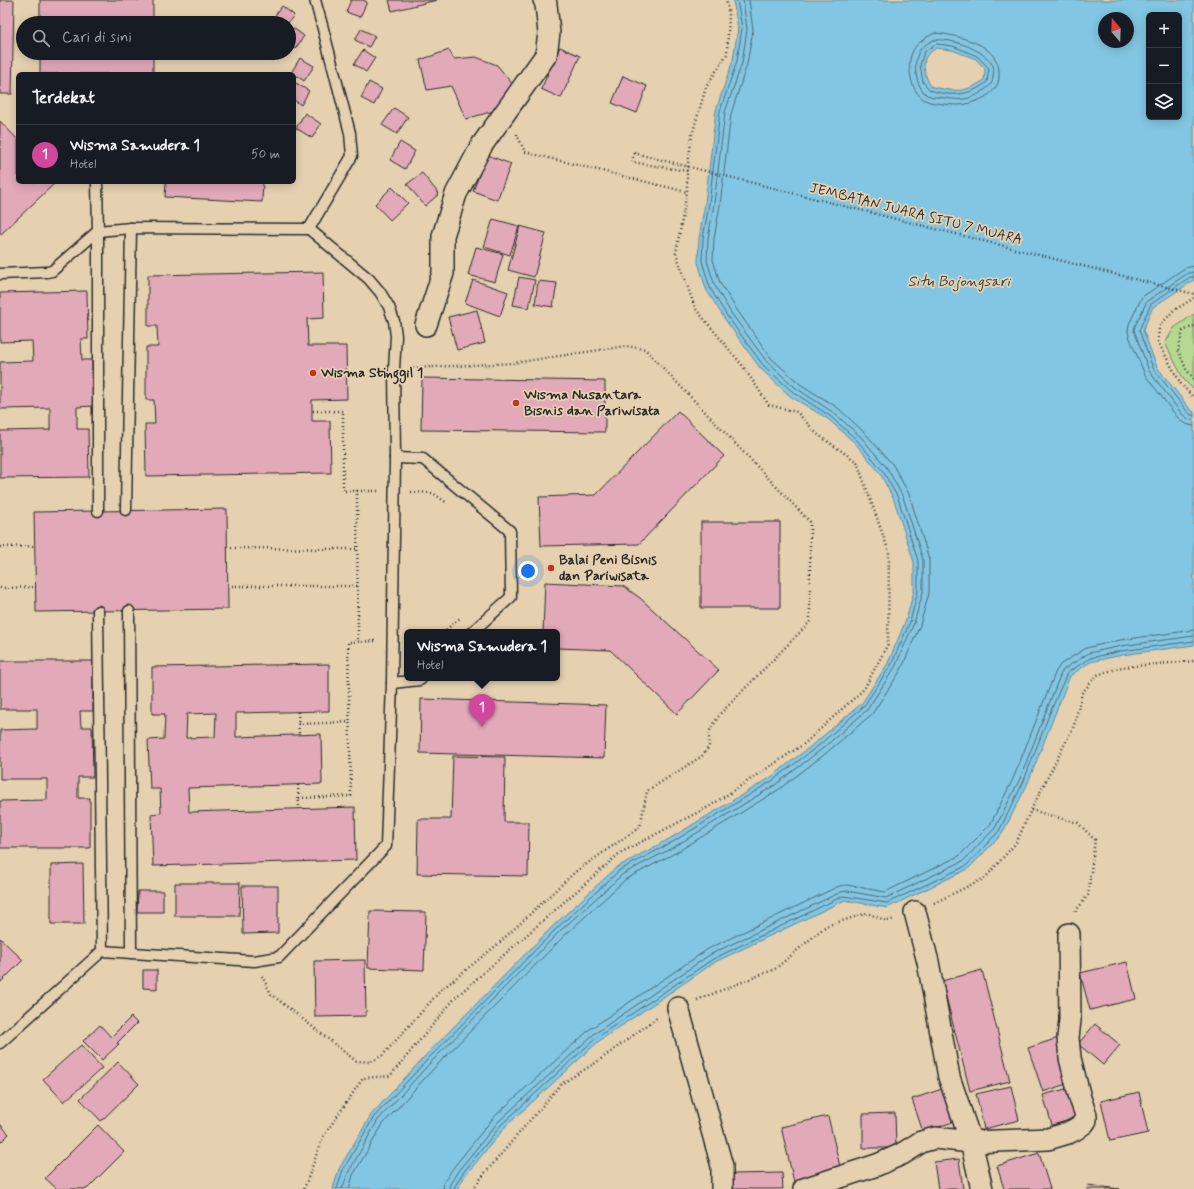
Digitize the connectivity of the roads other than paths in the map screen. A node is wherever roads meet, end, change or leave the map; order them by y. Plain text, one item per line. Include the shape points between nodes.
1 (315, 0) edge
2 (544, 0) edge
3 (97, 184) edge
4 (131, 228) junction
5 (309, 229) junction
6 (98, 231) junction
7 (0, 274) edge
8 (426, 325) dead end
9 (395, 458) junction
10 (126, 510) dead end
11 (98, 511) dead end
12 (98, 611) dead end
13 (129, 611) dead end
14 (475, 629) edge
15 (411, 681) edge
16 (392, 683) junction
17 (915, 912) road end
18 (1069, 934) road end
19 (102, 951) junction
20 (131, 953) junction
21 (678, 1008) dead end
22 (0, 1043) edge
23 (965, 1142) junction
24 (722, 1189) edge
25 (804, 1189) edge
26 (982, 1189) edge

1 - 5 lane via 350,133 352,156
2 - 8 street via 548,33 546,55 482,145 456,194 443,236 443,273
3 - 6 lane
4 - 5 lane
4 - 6 lane
4 - 10 lane
5 - 9 lane via 369,279 386,302 394,321
6 - 7 lane via 52,271
6 - 11 lane
9 - 14 lane via 423,459 510,531 511,597
9 - 16 lane
12 - 19 lane
13 - 20 lane
15 - 16 lane
16 - 20 lane via 386,846 279,957 254,961
17 - 23 street via 928,962 949,1077
18 - 23 street via 1068,1038 1070,1058 1086,1120 1076,1129 1048,1139
19 - 20 lane
19 - 22 lane
21 - 24 street via 722,1166
23 - 25 street via 935,1138 921,1142 891,1159
23 - 26 street

